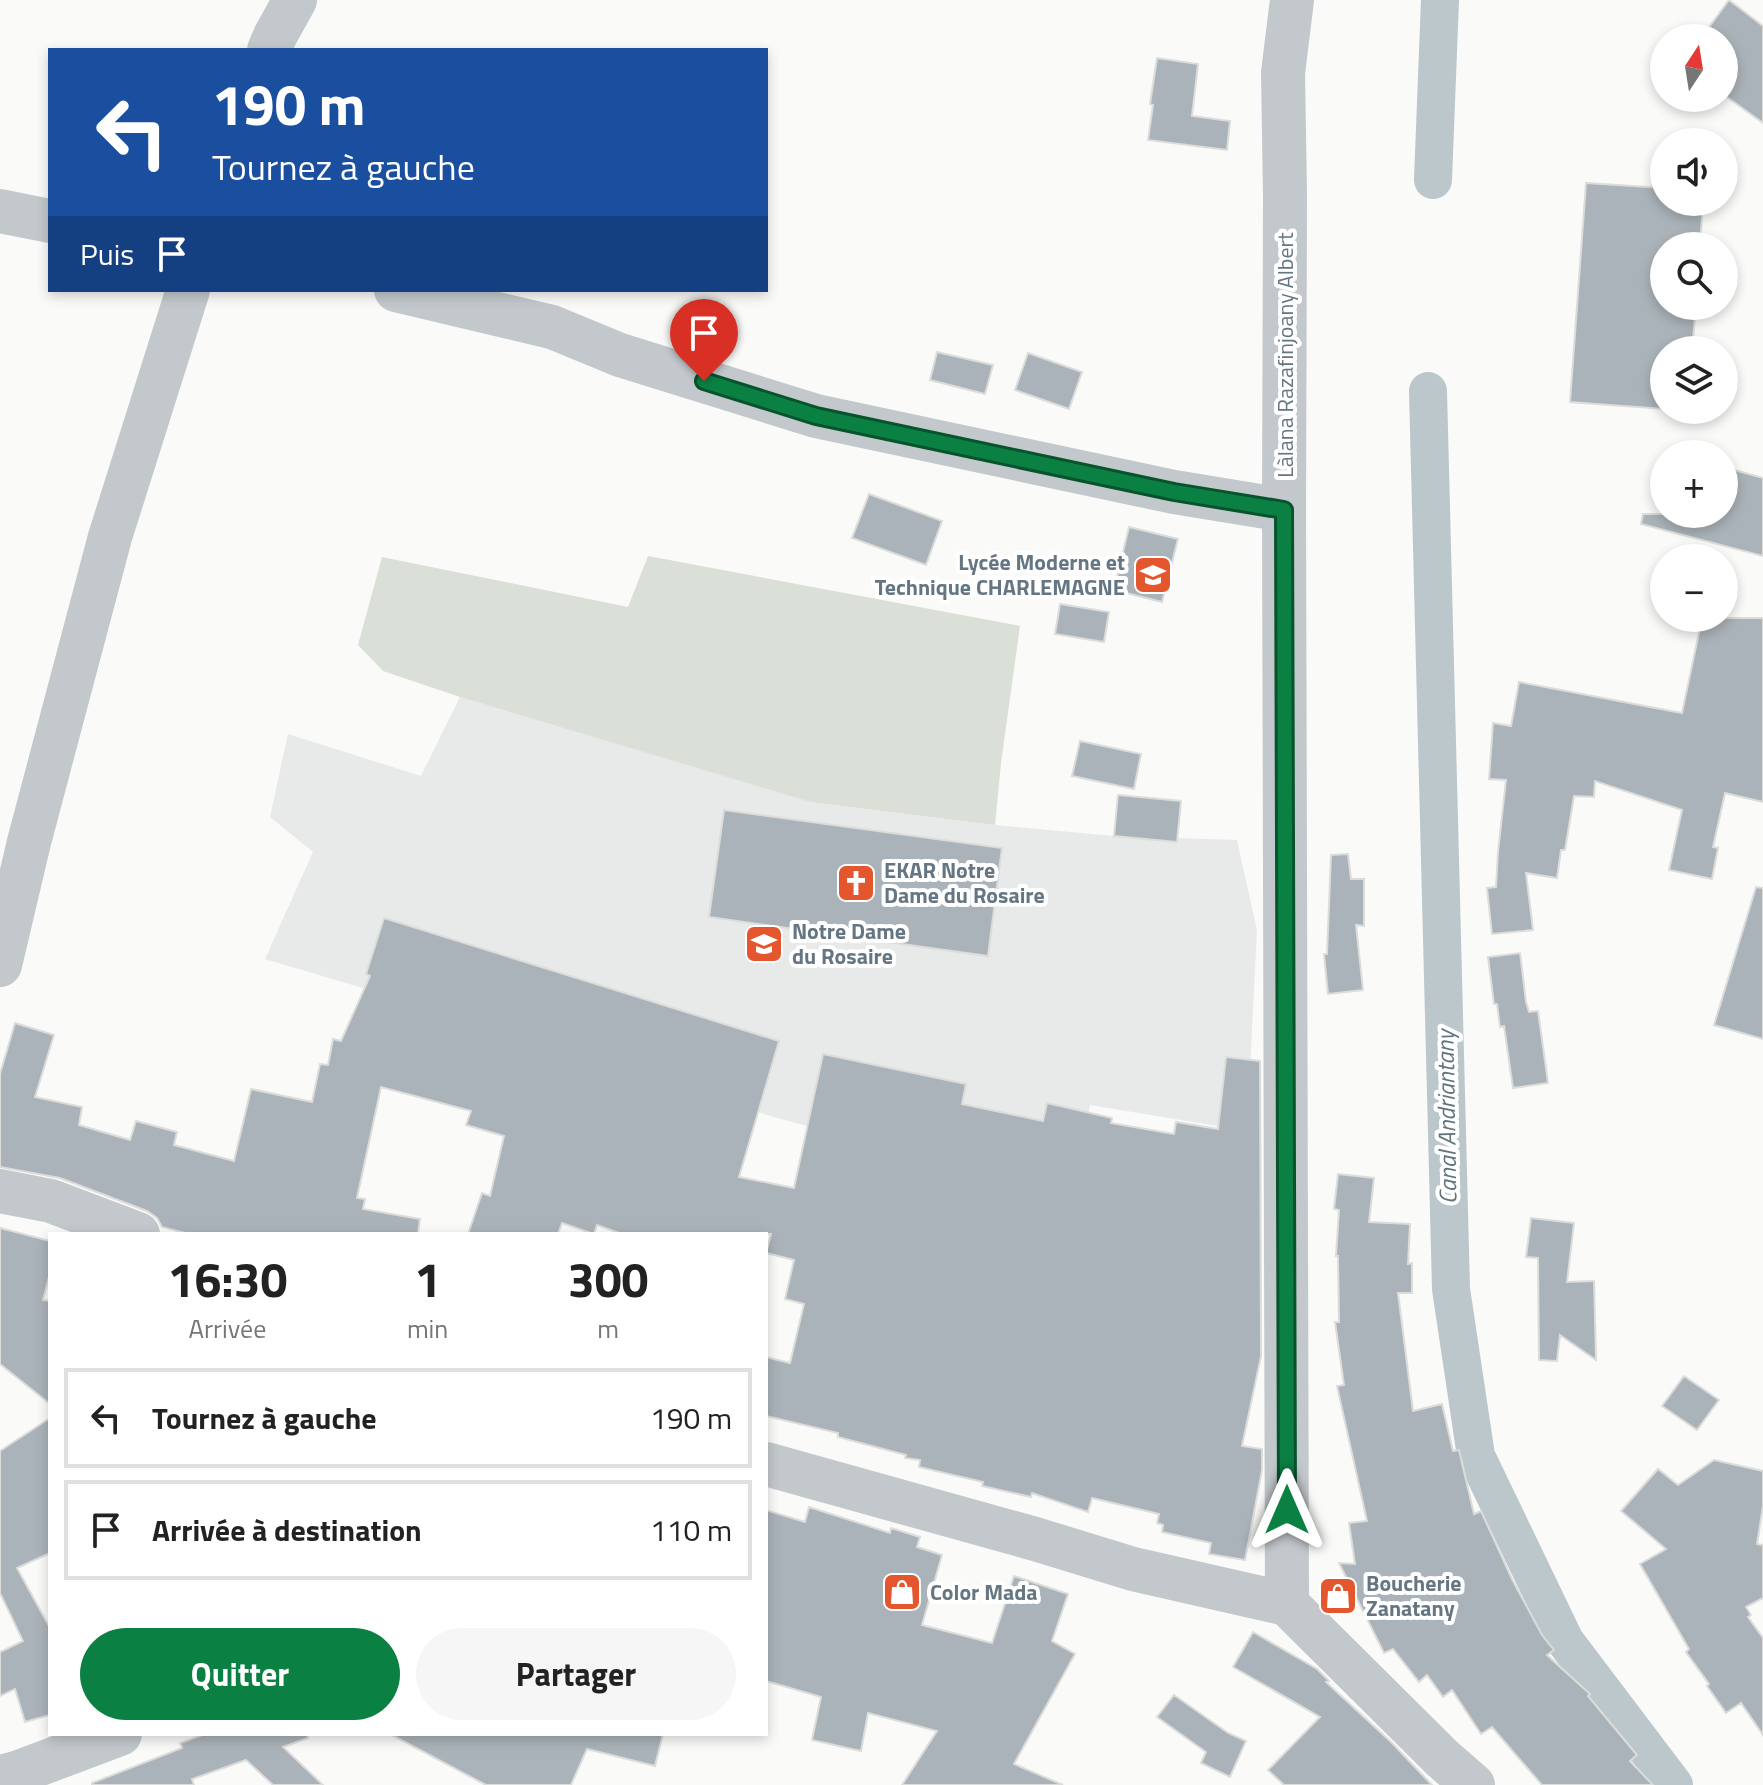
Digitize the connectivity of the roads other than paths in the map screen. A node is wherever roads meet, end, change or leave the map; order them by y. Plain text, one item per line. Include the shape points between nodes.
1 (295, 0) edge
2 (1292, 0) edge
3 (270, 48) edge
4 (0, 211) edge
5 (48, 221) edge
6 (187, 292) edge
7 (404, 292) edge
8 (1284, 510) junction
9 (0, 965) edge
10 (0, 1191) edge
11 (133, 1232) edge
12 (768, 1465) edge
13 (1287, 1604) junction
14 (114, 1736) edge
15 (9, 1769) edge
16 (1473, 1785) edge

1 - 3 street
2 - 8 street, Làlana Razafinjoany Albert via 1283,73
4 - 5 street
6 - 9 street via 102,565
7 - 8 street via 552,327 620,355 816,416 1174,492
8 - 13 street, Làlana Razafinjoany Albert
10 - 11 street via 51,1201
12 - 13 street via 1133,1569
13 - 16 street
14 - 15 street

